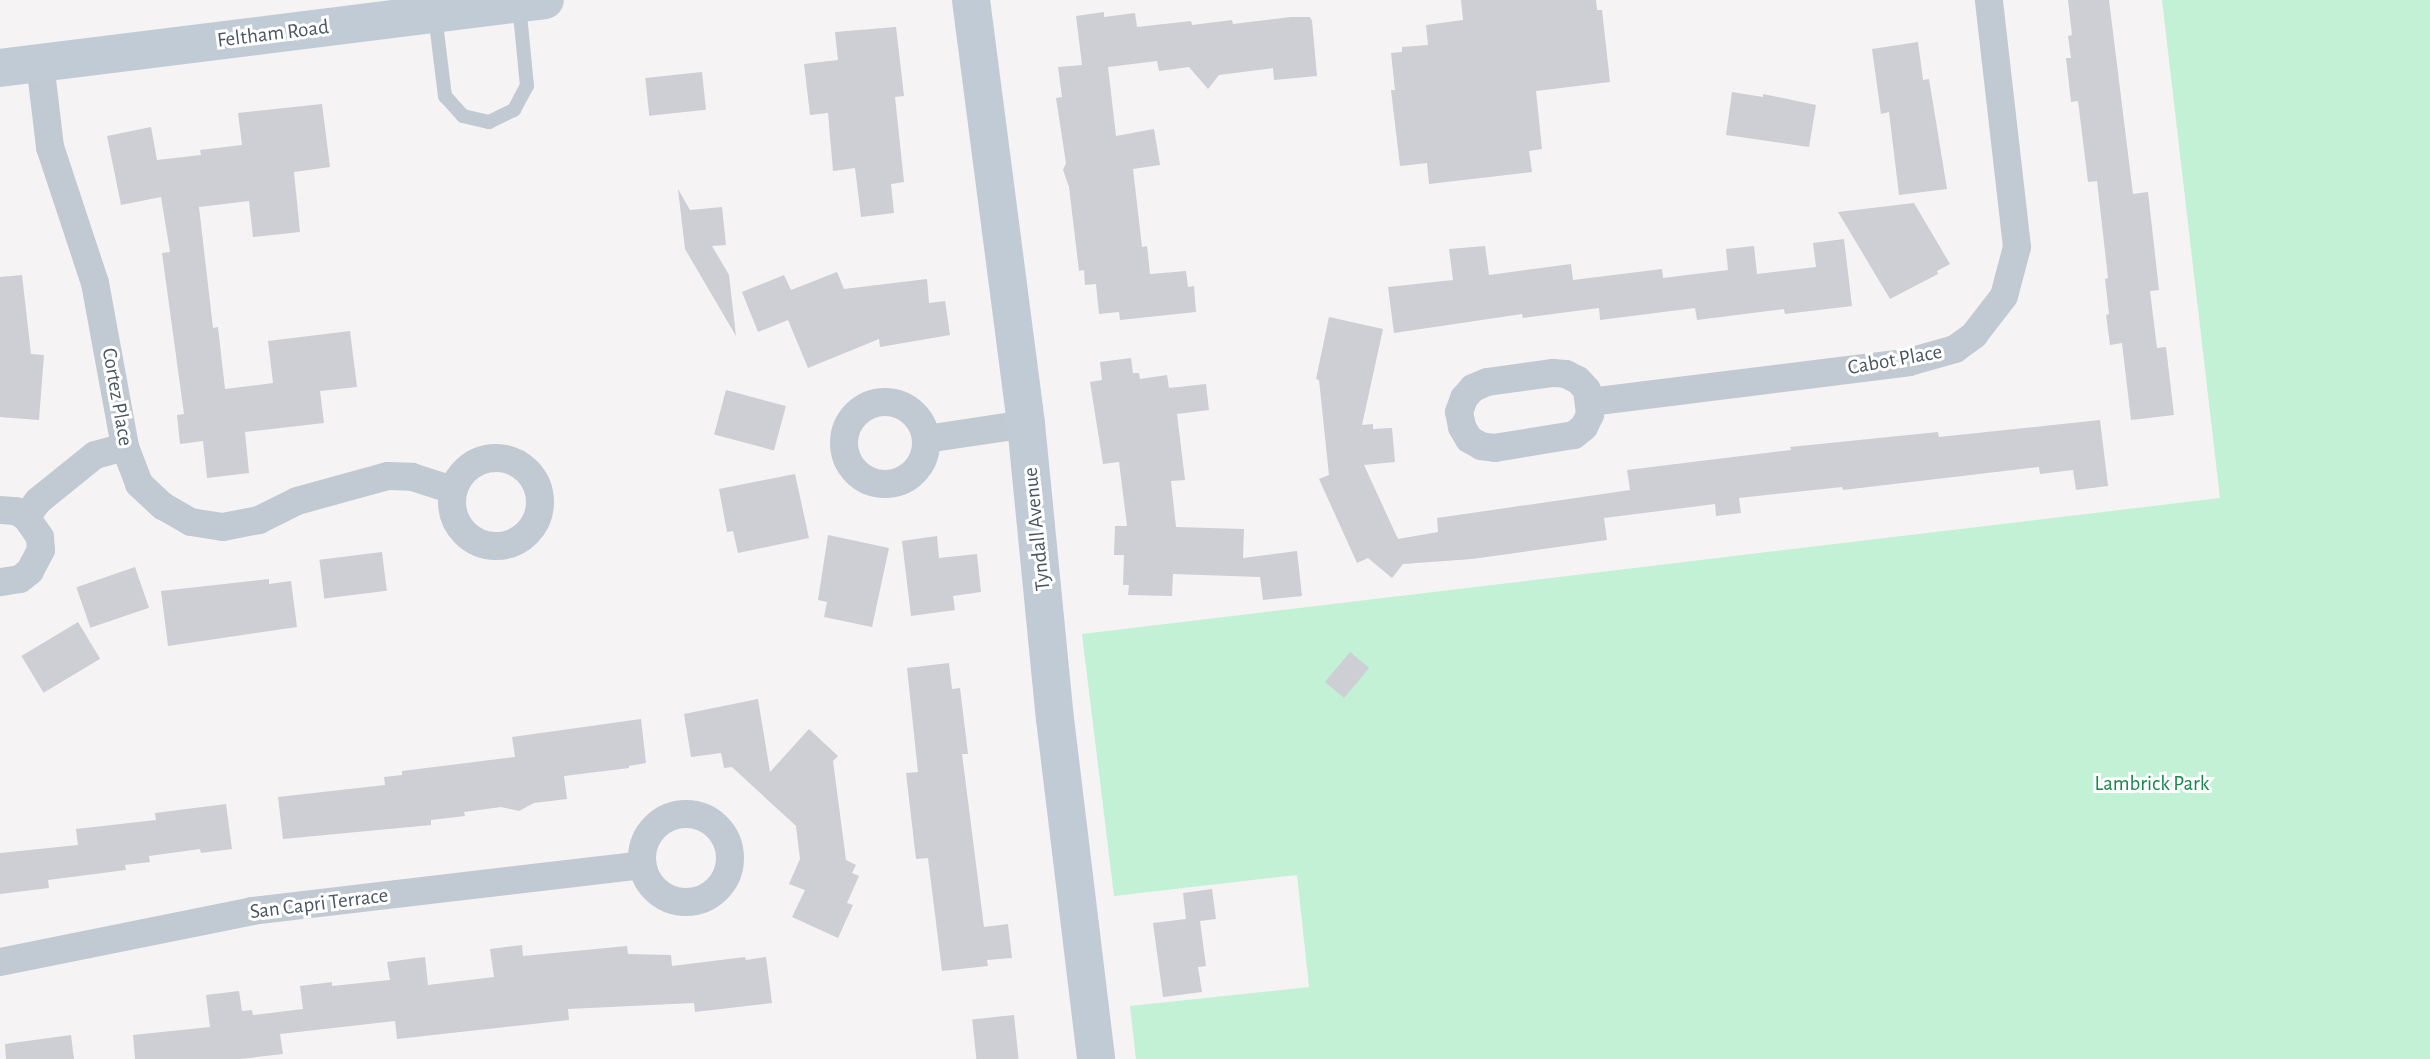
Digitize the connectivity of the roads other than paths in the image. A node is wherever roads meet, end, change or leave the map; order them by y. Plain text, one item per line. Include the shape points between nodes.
1 (971, 0) edge
2 (1989, 0) edge
3 (532, 2) edge
4 (435, 14) junction
5 (40, 63) junction
6 (0, 68) edge
7 (1590, 402) dead end
8 (1026, 424) junction
9 (926, 439) dead end
10 (125, 447) junction
11 (453, 490) dead end
12 (13, 513) edge
13 (0, 582) edge
14 (642, 865) dead end
15 (0, 962) edge
16 (1096, 1059) edge

1 - 8 street, Tyndall Avenue
2 - 7 street, Cabot Place via 2017,247 2004,296 1974,335 1955,349 1909,362
3 - 4 street, Feltham Road
3 - 4 lane via 527,86 514,110 489,122 463,116 445,96
4 - 5 street, Feltham Road
5 - 6 street, Feltham Road
5 - 10 street, Cortez Place via 50,147 95,283
8 - 9 street
8 - 16 street, Tyndall Avenue
10 - 11 street, Cortez Place via 139,484 163,506 191,522 223,527 259,520 297,501 388,476 412,477
10 - 12 street via 95,455 38,501
12 - 13 street via 40,537 37,562 20,579
14 - 15 street, San Capri Terrace via 252,911

